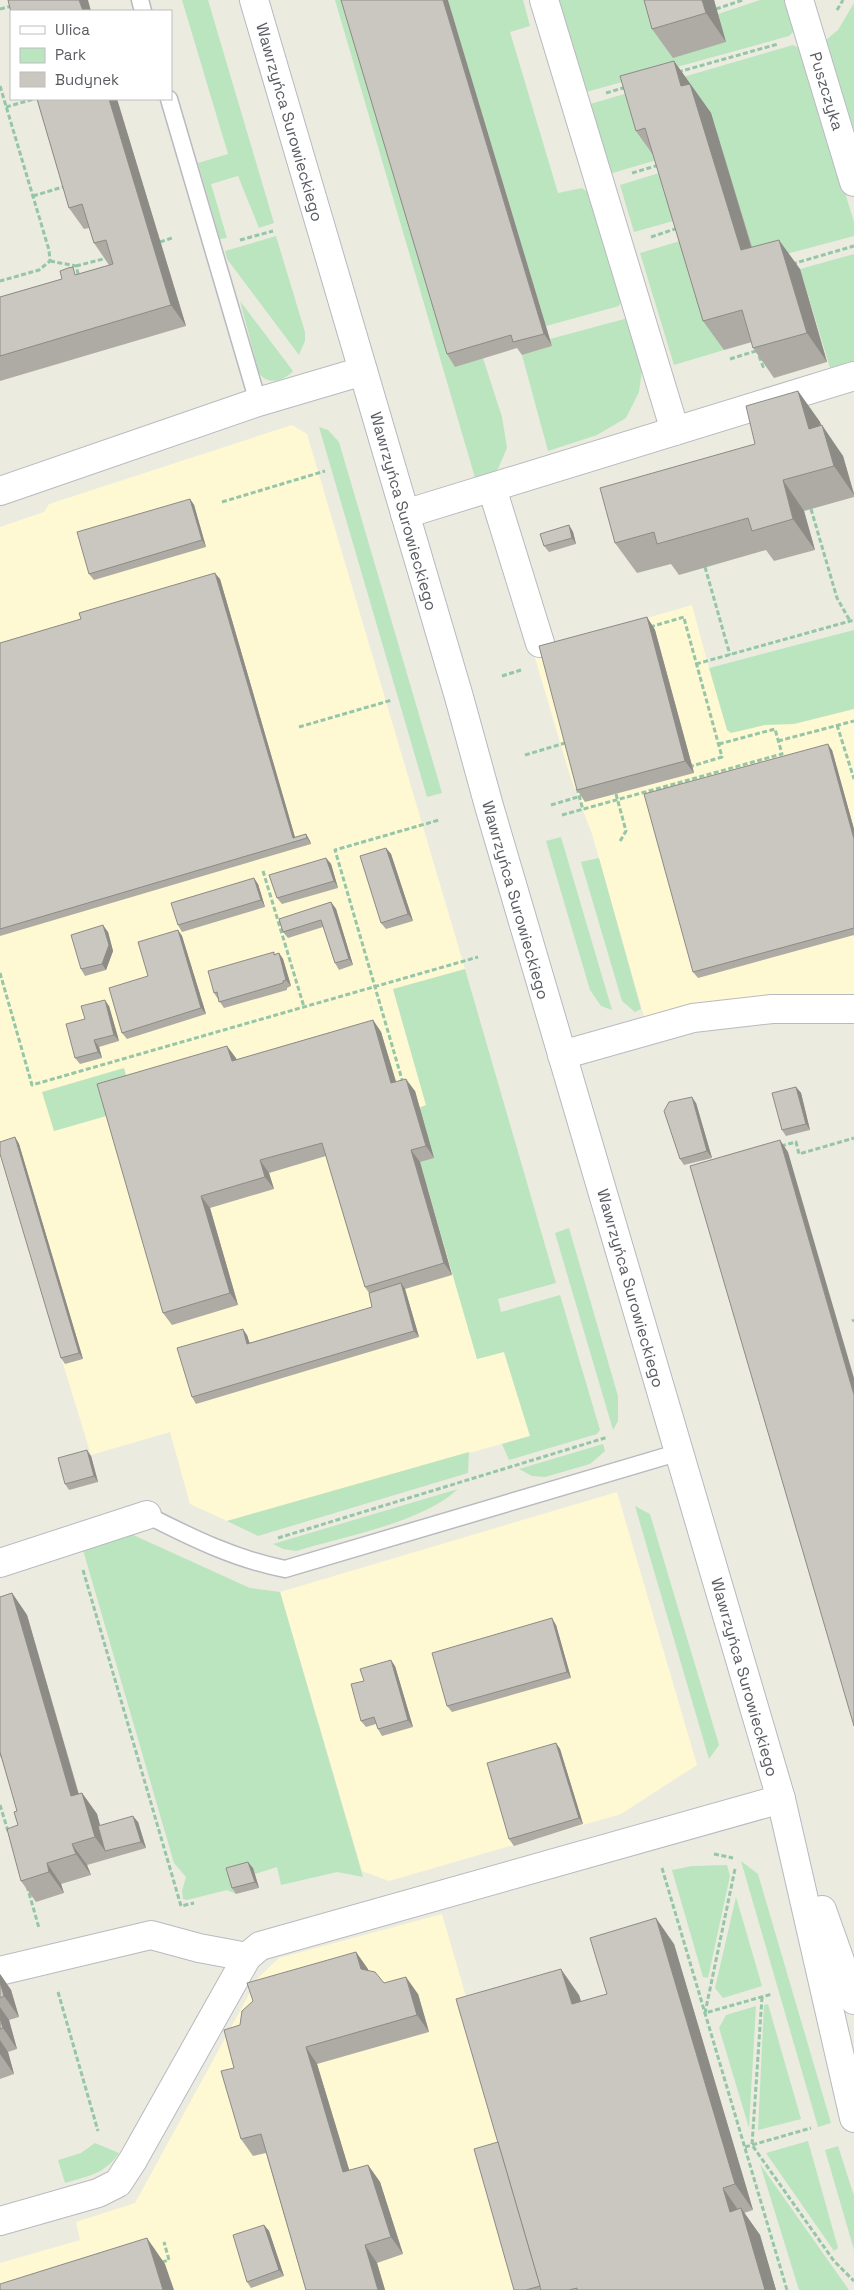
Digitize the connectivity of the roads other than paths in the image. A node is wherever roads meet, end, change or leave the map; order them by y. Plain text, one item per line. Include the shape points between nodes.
1 (254, 0) edge
2 (544, 0) edge
3 (798, 0) edge
4 (169, 100) edge
5 (854, 182) edge
6 (363, 371) junction
7 (854, 376) edge
8 (258, 402) junction
9 (675, 431) junction
10 (492, 488) junction
11 (0, 491) edge
12 (405, 514) junction
13 (540, 643) dead end
14 (854, 1009) edge
15 (562, 1055) junction
16 (680, 1452) junction
17 (147, 1514) joint
18 (0, 1563) edge
19 (781, 1799) junction
20 (247, 1957) junction
21 (0, 1971) edge
22 (854, 2000) edge
23 (854, 2118) edge
24 (0, 2221) edge

1 - 6 street, Wawrzyńca Surowieckiego
2 - 9 street
3 - 5 street, Puszczyka
4 - 8 lane
6 - 8 street
6 - 12 street, Wawrzyńca Surowieckiego
7 - 9 street
8 - 11 street
9 - 10 street
10 - 12 street
10 - 13 street
12 - 15 street, Wawrzyńca Surowieckiego
14 - 15 street via 772,1009 693,1018
15 - 16 street, Wawrzyńca Surowieckiego
16 - 17 lane via 284,1569 252,1562 190,1537
16 - 19 street, Wawrzyńca Surowieckiego
17 - 18 street
19 - 20 street via 276,1940 260,1946
19 - 22 street, Wawrzyńca Surowieckiego
19 - 23 street, Wawrzyńca Surowieckiego
20 - 21 street via 151,1935
20 - 24 street via 118,2183 98,2193

